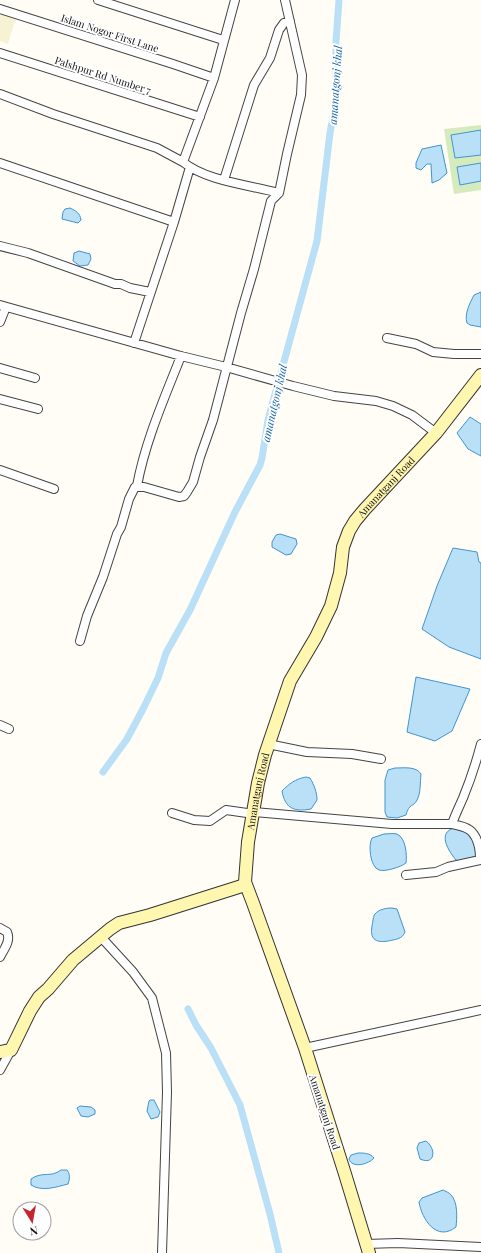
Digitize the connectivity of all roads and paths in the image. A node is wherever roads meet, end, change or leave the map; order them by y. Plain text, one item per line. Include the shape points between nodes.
1 (98, 0) edge
2 (233, 0) edge
3 (285, 0) edge
4 (0, 9) edge
5 (290, 21) junction
6 (224, 40) junction
7 (0, 53) edge
8 (214, 78) junction
9 (0, 94) edge
10 (200, 117) junction
11 (0, 163) edge
12 (187, 164) junction
13 (224, 180) junction
14 (278, 193) junction
15 (174, 222) junction
16 (0, 246) edge
17 (150, 292) junction
18 (3, 306) edge
19 (0, 322) edge
20 (387, 338) dead end
21 (134, 343) junction
22 (481, 354) edge
23 (181, 356) junction
24 (226, 366) junction
25 (0, 368) edge
26 (481, 375) edge
27 (35, 378) dead end
28 (0, 399) edge
29 (38, 409) dead end
30 (436, 433) junction
31 (0, 470) edge
32 (137, 486) junction
33 (54, 489) dead end
34 (80, 641) dead end
35 (0, 725) edge
36 (9, 729) dead end
37 (268, 744) junction
38 (481, 744) edge
39 (381, 759) dead end
40 (172, 813) dead end
41 (254, 813) junction
42 (452, 824) junction
43 (480, 860) edge
44 (406, 875) dead end
45 (245, 885) junction
46 (0, 928) edge
47 (100, 936) junction
48 (0, 957) edge
49 (481, 1010) edge
50 (305, 1048) junction
51 (6, 1051) edge
52 (0, 1070) edge
53 (481, 1247) edge
54 (367, 1249) edge
55 (162, 1253) edge

1 - 6 street
2 - 6 street
3 - 5 street
4 - 8 street, Islam Nogor First Lane
5 - 13 street via 284,23 279,30 270,58 254,85
5 - 14 street via 302,75 301,95
6 - 8 street
7 - 10 street, Palshpur Rd Number 7
8 - 10 street
9 - 12 street via 157,148
10 - 12 street
11 - 15 street
12 - 13 street
12 - 15 street
13 - 14 street
14 - 24 street via 271,201
15 - 17 street
16 - 17 street via 28,253 115,284
17 - 21 street
18 - 19 street
18 - 21 street
20 - 22 street via 416,344 433,352
21 - 23 street
23 - 24 street
23 - 32 street via 157,416
24 - 30 street via 334,396 393,406 412,415
24 - 32 street via 213,420 193,482 187,492 179,497
25 - 27 street
26 - 30 main road, Amanatganj Road
28 - 29 street
30 - 37 main road, Amanatganj Road via 365,509 348,531 331,606 290,681
31 - 33 street
32 - 34 street via 129,499
35 - 36 street
37 - 39 street via 307,752 352,754
37 - 41 main road, Amanatganj Road via 258,783
38 - 42 street
40 - 41 street via 194,820 210,821 226,810
41 - 42 street via 392,824
41 - 45 main road, Amanatganj Road via 248,842
42 - 43 street via 472,832 477,841
43 - 44 street via 436,872
45 - 47 main road via 120,923
45 - 50 main road, Amanatganj Road
46 - 48 street via 7,932 8,936
47 - 51 main road via 73,960 39,997
47 - 55 street via 152,998 166,1053
49 - 50 street
50 - 54 main road, Amanatganj Road
51 - 52 street
53 - 54 street via 398,1243

